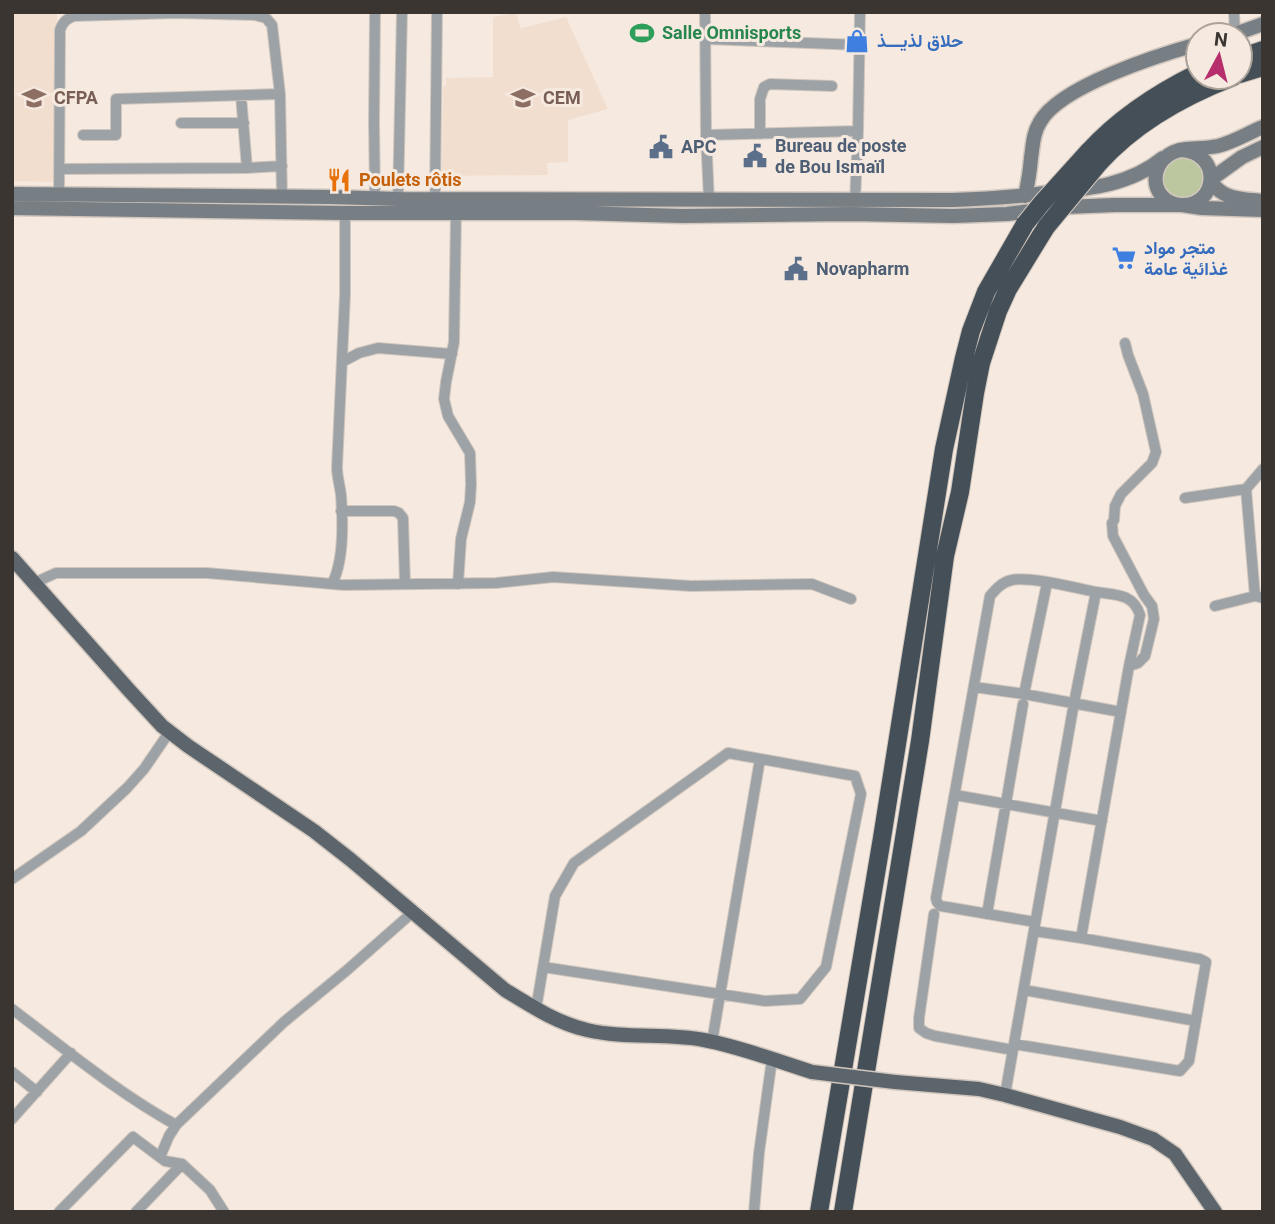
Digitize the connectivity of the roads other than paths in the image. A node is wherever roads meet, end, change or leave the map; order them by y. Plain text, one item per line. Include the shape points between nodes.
1 (272, 12) edge
2 (375, 12) edge
3 (402, 12) edge
4 (437, 12) edge
5 (705, 12) edge
6 (860, 12) edge
7 (177, 13) edge
8 (272, 25) junction
9 (706, 38) junction
10 (860, 45) junction
11 (1184, 48) edge
12 (1184, 81) edge
13 (832, 86) dead end
14 (1202, 91) edge
15 (280, 94) junction
16 (241, 96) junction
17 (181, 123) dead end
18 (244, 123) junction
19 (1263, 127) edge
20 (859, 131) junction
21 (760, 134) junction
22 (83, 135) dead end
23 (706, 135) junction
24 (1263, 147) edge
25 (1181, 150) junction
26 (1093, 157) junction
27 (1163, 158) junction
28 (282, 166) junction
29 (247, 168) junction
30 (59, 169) junction
31 (1211, 179) junction
32 (12, 194) edge
33 (59, 195) junction
34 (1025, 195) junction
35 (282, 197) junction
36 (375, 198) junction
37 (398, 199) junction
38 (435, 199) junction
39 (709, 200) junction
40 (855, 201) junction
41 (1263, 201) edge
42 (1182, 205) junction
43 (12, 208) edge
44 (1263, 211) edge
45 (345, 213) junction
46 (456, 213) junction
47 (1125, 343) dead end
48 (452, 354) junction
49 (342, 362) junction
50 (1263, 469) edge
51 (1246, 489) junction
52 (1185, 498) dead end
53 (341, 511) junction
54 (12, 558) edge
55 (34, 583) junction
56 (1047, 583) junction
57 (332, 584) junction
58 (405, 584) junction
59 (458, 584) junction
60 (1096, 592) junction
61 (1259, 597) edge
62 (851, 599) dead end
63 (1215, 606) dead end
64 (1129, 666) junction
65 (974, 687) junction
66 (1024, 699) junction
67 (1074, 703) junction
68 (1121, 712) junction
69 (170, 731) junction
70 (760, 759) junction
71 (955, 795) junction
72 (1006, 804) junction
73 (1055, 813) junction
74 (1102, 821) junction
75 (12, 879) edge
76 (413, 912) junction
77 (934, 914) dead end
78 (987, 914) junction
79 (1035, 927) junction
80 (1081, 939) junction
81 (543, 967) junction
82 (1024, 990) junction
83 (720, 994) junction
84 (12, 1009) edge
85 (536, 1009) junction
86 (1196, 1021) junction
87 (712, 1042) junction
88 (1014, 1047) junction
89 (71, 1053) junction
90 (772, 1059) junction
91 (12, 1072) edge
92 (37, 1092) junction
93 (1005, 1095) junction
94 (12, 1119) edge
95 (176, 1125) junction
96 (160, 1157) junction
97 (182, 1164) junction
98 (221, 1210) edge
99 (59, 1212) edge
100 (136, 1212) edge
101 (754, 1212) edge
102 (819, 1212) edge
103 (843, 1212) edge
104 (1215, 1212) edge

1 - 8 street
2 - 36 street
3 - 37 street
4 - 38 street
5 - 9 street
6 - 10 street
7 - 8 street via 261,15
7 - 30 street via 74,16 62,24
8 - 15 street
9 - 10 street
9 - 23 street
10 - 20 street
11 - 34 main road via 1087,86 1047,112 1033,139
12 - 26 highway via 1144,103 1102,136
13 - 21 street via 764,87
14 - 26 highway
15 - 16 street
15 - 28 street
16 - 18 street
16 - 22 street via 116,99 116,135
17 - 18 street
18 - 29 street
19 - 25 main road via 1226,143
20 - 21 street
20 - 40 street
21 - 23 street
23 - 39 street
24 - 31 main road
25 - 27 main road
25 - 31 main road via 1199,155 1208,164
26 - 102 highway, bridge via 1025,224 986,292 971,331 944,449
26 - 103 highway, bridge via 1015,276 981,363 945,556 916,768
27 - 34 main road via 1150,169 1109,185
27 - 42 main road via 1155,178 1159,191
28 - 29 street
28 - 35 street
29 - 30 street
30 - 33 street
31 - 41 main road via 1224,195
31 - 42 main road via 1201,198
32 - 33 main road
33 - 35 main road
34 - 40 main road
35 - 36 main road
36 - 37 main road
37 - 38 main road
38 - 39 main road
39 - 40 main road
42 - 44 main road
42 - 46 main road via 1064,207 953,216
43 - 45 main road
45 - 46 main road
45 - 49 street
46 - 48 street
47 - 64 street via 1156,452 1152,463 1121,494 1111,528 1152,606 1154,619 1145,656
48 - 49 street via 378,348
48 - 59 street via 444,400 470,453 471,484
49 - 53 street via 337,467
50 - 51 street
51 - 52 street
51 - 61 street
53 - 57 street via 341,559
53 - 58 street via 402,515
54 - 55 main road
55 - 57 street via 56,573 207,573
55 - 69 main road
56 - 60 street
56 - 65 street via 1012,580 990,596
56 - 66 street
57 - 58 street
58 - 59 street
59 - 62 street via 553,577 691,586 812,584
60 - 64 street via 1128,598 1138,608
60 - 67 street
61 - 63 street
64 - 68 street
65 - 66 street
65 - 71 street
66 - 67 street
66 - 72 street
67 - 68 street
67 - 73 street
68 - 74 street
69 - 75 street via 127,788 81,831
69 - 76 main road via 314,831
70 - 81 street via 728,753 574,863 555,896
70 - 83 street
70 - 83 street via 855,776 861,794 826,967 800,999 765,1002
71 - 72 street
71 - 78 street via 937,902
72 - 73 street
72 - 78 street
73 - 74 street
73 - 79 street
74 - 80 street
76 - 85 main road via 505,990
76 - 95 street via 284,1022
77 - 88 street via 919,1028 935,1036
78 - 79 street
79 - 80 street
79 - 82 street
80 - 86 street via 1206,962
81 - 83 street
81 - 85 street
82 - 86 street
82 - 88 street
83 - 87 street
84 - 89 street
85 - 87 main road via 588,1030
86 - 88 street via 1189,1061 1180,1072
87 - 90 main road
88 - 93 street
89 - 92 street
89 - 95 street
90 - 93 main road, bridge via 812,1072
90 - 101 street
91 - 92 street
92 - 94 street
93 - 104 main road via 1153,1139 1175,1154
95 - 96 street
96 - 97 street
96 - 99 street via 133,1137
97 - 98 street via 210,1190
97 - 100 street

